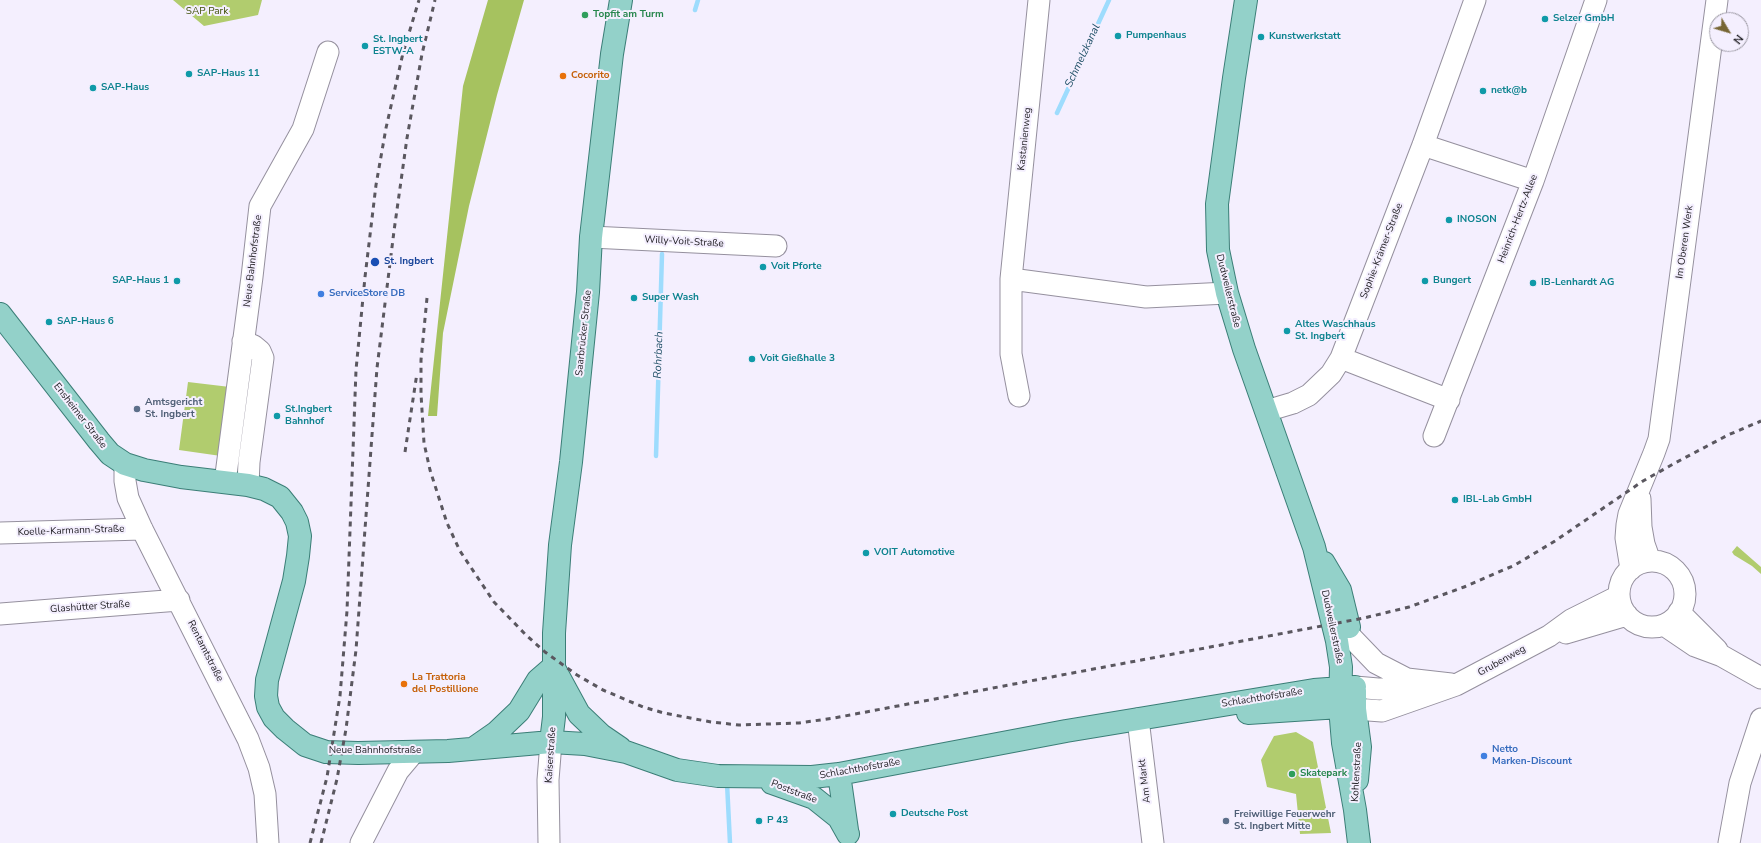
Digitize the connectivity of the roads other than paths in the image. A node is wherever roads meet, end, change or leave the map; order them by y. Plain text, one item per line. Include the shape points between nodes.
1 (622, 0) edge
2 (1039, 0) edge
3 (1246, 0) edge
4 (1476, 0) edge
5 (1596, 0) edge
6 (1717, 0) edge
7 (328, 52) dead end
8 (1422, 144) junction
9 (1533, 181) junction
10 (592, 237) junction
11 (776, 246) dead end
12 (1011, 279) junction
13 (1226, 293) junction
14 (0, 314) edge
15 (243, 340) junction
16 (1341, 358) junction
17 (1019, 396) dead end
18 (1448, 400) junction
19 (1266, 411) junction
20 (1434, 436) dead end
21 (125, 464) junction
22 (225, 482) junction
23 (1643, 482) junction
24 (248, 485) junction
25 (280, 497) joint
26 (142, 529) junction
27 (0, 533) edge
28 (1650, 561) junction
29 (1631, 569) junction
30 (1619, 596) junction
31 (179, 600) junction
32 (0, 614) edge
33 (1627, 615) junction
34 (1672, 618) junction
35 (1549, 636) junction
36 (1344, 639) junction
37 (553, 667) junction
38 (1761, 678) edge
39 (1456, 685) junction
40 (1314, 690) junction
41 (1348, 698) junction
42 (1169, 714) junction
43 (1138, 719) junction
44 (1761, 719) edge
45 (551, 742) junction
46 (473, 748) junction
47 (414, 752) junction
48 (626, 752) junction
49 (839, 774) junction
50 (749, 777) junction
51 (848, 838) edge
52 (268, 843) edge
53 (361, 843) edge
54 (548, 843) edge
55 (1153, 843) edge
56 (1358, 843) edge
57 (1729, 843) edge

1 - 10 main road, Saarbrücker Straße via 612,54
2 - 12 street, Kastanienweg
3 - 13 main road, Dudweilerstraße via 1217,204 1218,250
4 - 8 street, Sophie-Krämer-Straße
5 - 9 street, Heinrich-Hertz-Allee
6 - 23 street, Im Oberen Werk via 1658,439
7 - 15 street, Neue Bahnhofstraße via 303,129 260,206
8 - 9 street
8 - 16 street, Sophie-Krämer-Straße
9 - 18 street, Heinrich-Hertz-Allee
10 - 11 street, Willy-Voit-Straße
10 - 37 main road, Saarbrücker Straße via 571,462 560,545
12 - 13 street via 1146,297
12 - 17 street, Kastanienweg via 1011,354
13 - 19 main road, Dudweilerstraße
14 - 21 main road, Ensheimer Straße via 98,441 110,454
15 - 22 street, Neue Bahnhofstraße
15 - 24 street via 260,351 263,358
16 - 18 street
16 - 19 street, Sophie-Krämer-Straße via 1331,374 1309,395
18 - 20 street, Heinrich-Hertz-Allee
19 - 36 main road, Dudweilerstraße
21 - 22 main road, Ensheimer Straße via 181,477
21 - 26 street, Rentamtstraße via 128,498
22 - 24 main road, Ensheimer Straße
23 - 28 street, Im Oberen Werk via 1640,500 1641,528
23 - 29 street, Im Oberen Werk via 1627,525 1626,538
24 - 25 main road, Ensheimer Straße
25 - 47 main road, Neue Bahnhofstraße via 297,522 300,536 294,581 267,680 268,707 274,718 295,738 305,745 326,752
26 - 27 street, Koelle-Karmann-Straße
26 - 31 street, Rentamtstraße
28 - 29 street
28 - 34 street via 1667,565 1682,580 1685,596 1683,604
29 - 30 street via 1622,581
30 - 33 street
30 - 35 street, Grubenweg via 1571,620
31 - 32 street, Glashütter Straße
31 - 52 street, Rentamtstraße via 239,719 259,768 265,794
33 - 34 street via 1634,622 1654,627
33 - 35 street, Grubenweg
34 - 38 street via 1696,646 1722,656
35 - 39 street, Grubenweg
36 - 39 street via 1376,663 1408,679
36 - 40 main road via 1329,669
36 - 41 main road, Dudweilerstraße via 1341,667
37 - 45 main road, Kaiserstraße via 554,717
37 - 46 main road via 538,680 519,711 497,732
37 - 48 main road via 585,720
39 - 41 street, Grubenweg via 1382,711
40 - 41 main road, Schlachthofstraße
40 - 42 main road, Schlachthofstraße
41 - 42 main road, Schlachthofstraße via 1209,714
41 - 56 main road, Kohlenstraße via 1343,743
42 - 43 main road, Schlachthofstraße
43 - 49 main road, Schlachthofstraße
43 - 55 street, Am Markt
44 - 57 street via 1740,783
45 - 46 main road, Neue Bahnhofstraße
45 - 48 main road, Schlachthofstraße via 585,744
45 - 54 street, Kaiserstraße
46 - 47 main road, Neue Bahnhofstraße
47 - 53 street via 398,771
48 - 50 main road, Schlachthofstraße via 677,770 718,776
49 - 50 main road, Schlachthofstraße via 812,777
49 - 51 main road, Poststraße
50 - 51 main road, Poststraße via 814,798 839,818

